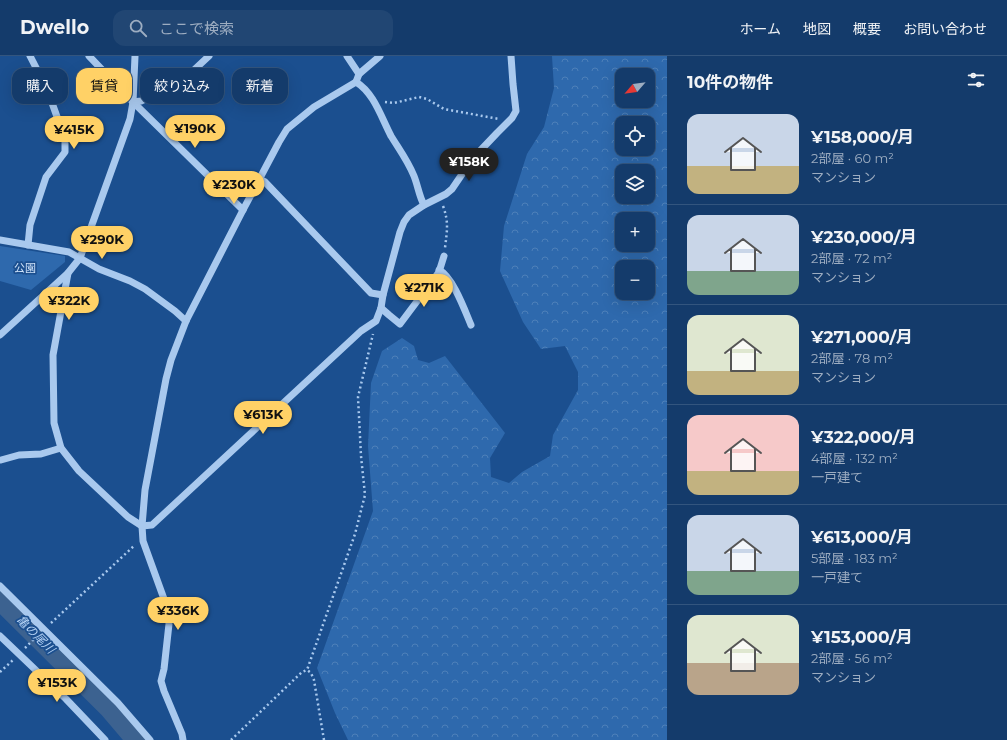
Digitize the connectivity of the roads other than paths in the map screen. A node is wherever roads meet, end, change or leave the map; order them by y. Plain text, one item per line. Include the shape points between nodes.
1 (30, 56) edge
2 (89, 56) edge
3 (135, 56) edge
4 (209, 56) edge
5 (347, 56) edge
6 (380, 56) edge
7 (511, 56) edge
8 (359, 74) junction
9 (356, 82) junction
10 (134, 102) junction
11 (259, 179) junction
12 (424, 205) junction
13 (243, 210) junction
14 (0, 240) edge
15 (28, 245) junction
16 (444, 256) road end
17 (80, 258) junction
18 (439, 270) junction
19 (68, 273) junction
20 (383, 296) junction
21 (385, 311) junction
22 (186, 321) junction
23 (472, 325) dead end
24 (0, 335) edge
25 (61, 448) junction
26 (1, 460) edge
27 (142, 526) junction
28 (0, 586) edge
29 (0, 636) edge
30 (105, 740) edge
31 (150, 740) edge
32 (183, 740) edge

1 - 15 street via 65,139 65,152 46,177 30,225
2 - 10 street
3 - 10 street
4 - 10 street via 180,83
5 - 8 street
6 - 8 street
7 - 12 street via 516,111 512,118 478,153 452,189
8 - 9 street
9 - 11 street via 314,107 287,129
9 - 12 street via 370,94 409,164
10 - 13 street
10 - 17 street
11 - 13 street
11 - 20 street via 265,182 371,293
12 - 20 street via 409,215 404,222
13 - 22 street
14 - 15 street
15 - 17 street via 69,252
16 - 18 street
17 - 19 street
17 - 22 street via 145,289
18 - 21 street via 400,324
18 - 23 street via 456,290
19 - 24 street
19 - 25 street via 53,356 54,423
20 - 21 street
21 - 27 street via 376,322 361,331 152,525
22 - 27 street via 166,380 145,490
25 - 26 street
25 - 27 street via 79,471 128,517
27 - 32 street via 142,541 168,610 169,624 161,681
28 - 31 street via 118,703
29 - 30 street

